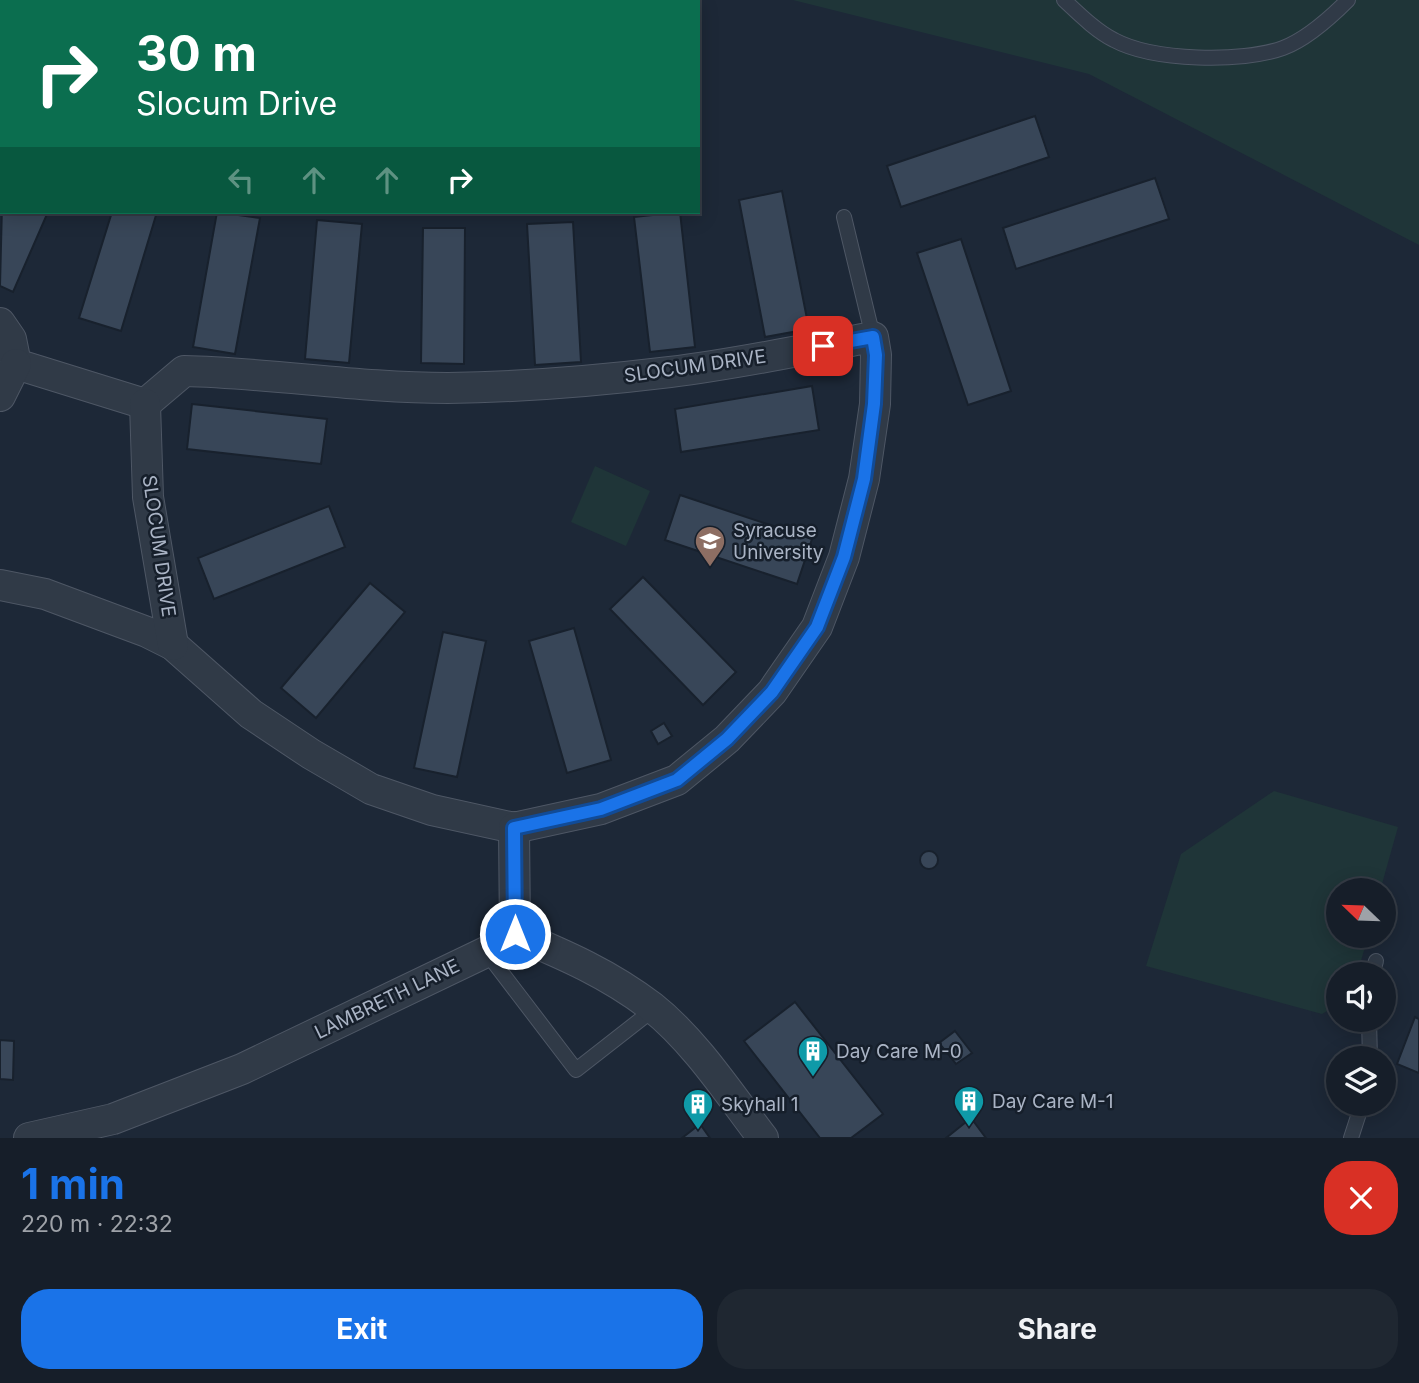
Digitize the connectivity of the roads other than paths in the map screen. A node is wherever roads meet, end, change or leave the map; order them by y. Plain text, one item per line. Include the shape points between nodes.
1 (1064, 0) edge
2 (1348, 0) edge
3 (844, 217) dead end
4 (0, 323) edge
5 (873, 337) junction
6 (16, 365) junction
7 (0, 396) edge
8 (145, 404) junction
9 (0, 585) edge
10 (173, 645) junction
11 (514, 828) junction
12 (515, 934) junction
13 (485, 952) junction
14 (654, 1009) junction
15 (1358, 1116) edge
16 (29, 1138) edge
17 (763, 1138) edge
18 (1351, 1138) edge

1 - 2 lane via 1115,41 1159,54 1199,58 1284,47 1305,36
3 - 5 lane
4 - 6 street via 11,339
5 - 8 street, SLOCUM DRIVE via 671,372 525,386 444,388 184,371
5 - 11 street, SLOCUM DRIVE via 873,417 864,479 844,557 817,627 772,692 727,739 677,780 601,809
6 - 7 street
6 - 8 street
8 - 10 street, SLOCUM DRIVE via 148,497
9 - 10 street, SLOCUM DRIVE via 45,594
10 - 11 street, SLOCUM DRIVE via 251,714 371,789 432,810
11 - 12 street
12 - 13 street, LAMBRETH LANE
12 - 14 street via 580,961
13 - 14 lane via 576,1070
13 - 16 street, LAMBRETH LANE via 242,1069 114,1119
14 - 17 street via 715,1074
15 - 18 lane

